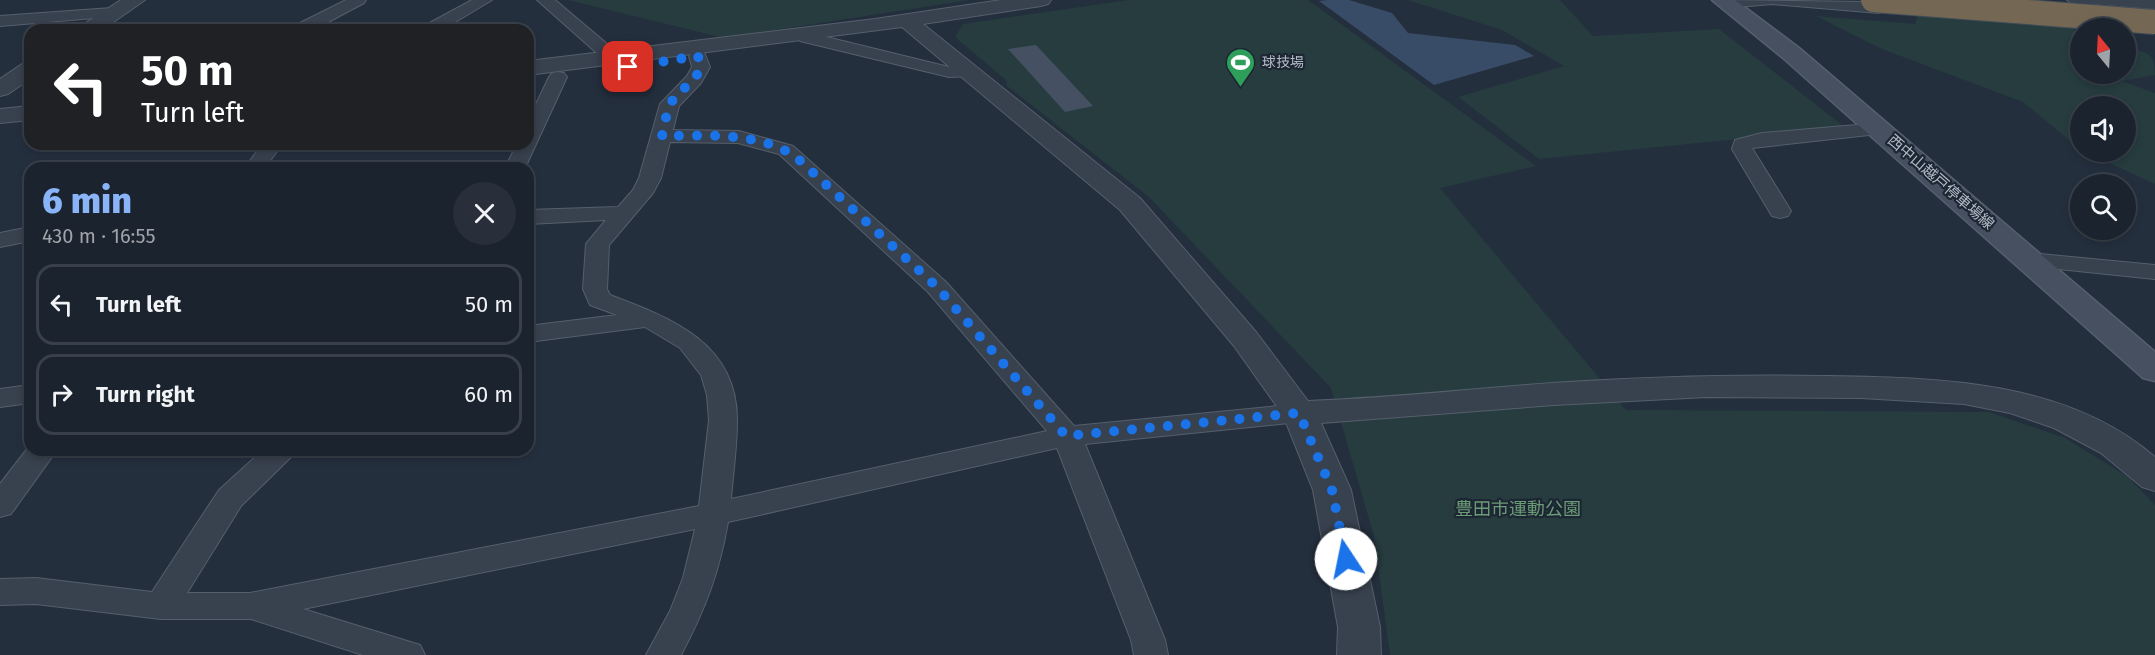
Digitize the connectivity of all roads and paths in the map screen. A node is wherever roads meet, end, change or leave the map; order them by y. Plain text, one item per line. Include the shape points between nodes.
1 (135, 0) edge
2 (358, 0) edge
3 (484, 0) edge
4 (545, 0) edge
5 (1041, 0) edge
6 (1770, 0) edge
7 (1775, 0) edge
8 (1873, 0) edge
9 (1984, 0) edge
10 (2075, 0) edge
11 (2095, 0) edge
12 (1724, 1) edge
13 (2155, 4) edge
14 (2155, 12) edge
15 (112, 13) junction
16 (906, 20) junction
17 (0, 21) edge
18 (2155, 22) edge
19 (96, 24) edge
20 (312, 24) edge
21 (441, 24) edge
22 (875, 25) junction
23 (2155, 30) edge
24 (806, 37) junction
25 (698, 56) junction
26 (613, 57) junction
27 (534, 67) edge
28 (968, 72) junction
29 (24, 73) edge
30 (558, 77) junction
31 (534, 81) edge
32 (0, 89) edge
33 (24, 114) edge
34 (0, 116) edge
35 (24, 125) edge
36 (0, 127) edge
37 (1880, 129) junction
38 (534, 130) edge
39 (662, 136) junction
40 (1780, 211) dead end
41 (625, 213) junction
42 (534, 217) edge
43 (24, 235) edge
44 (0, 240) edge
45 (2029, 260) junction
46 (2155, 272) edge
47 (650, 319) junction
48 (534, 333) edge
49 (2155, 370) edge
50 (24, 395) edge
51 (0, 398) edge
52 (1299, 413) junction
53 (1066, 436) junction
54 (38, 456) edge
55 (275, 456) edge
56 (2155, 478) edge
57 (0, 506) edge
58 (714, 514) junction
59 (0, 592) edge
60 (161, 606) junction
61 (250, 606) junction
62 (408, 655) edge
63 (663, 655) edge
64 (1151, 655) edge
65 (1359, 655) edge

1 - 15 street
2 - 20 street
3 - 21 street
4 - 26 street
5 - 16 street
6 - 12 street
7 - 8 street via 1879,8
8 - 18 highway, bridge
9 - 14 highway
10 - 23 street via 2096,14
11 - 13 street
12 - 37 main road, 西中山越戸停車場線
15 - 17 street
15 - 19 street
16 - 22 street
16 - 28 street
22 - 24 street
22 - 26 street
24 - 25 street
24 - 28 street via 949,72
25 - 30 street
25 - 39 street via 701,67 696,79 670,104
26 - 27 street
28 - 52 street via 1130,204 1245,339
29 - 32 street
30 - 31 street
30 - 38 street
33 - 34 street
35 - 36 street
37 - 40 street via 1742,144
37 - 45 main road, 西中山越戸停車場線
39 - 41 street via 650,177
39 - 53 street via 740,137 777,146 795,156 937,287
41 - 42 street
41 - 47 street via 598,244 596,295 603,304
43 - 44 street
45 - 46 street
45 - 49 main road, 西中山越戸停車場線
47 - 48 street
47 - 58 street via 689,342 714,374 721,395 723,420
50 - 51 street
52 - 53 street
52 - 56 street via 1554,394 1731,386 1952,392 1997,397 2078,425 2111,444
52 - 65 street via 1332,490 1359,627
53 - 58 street
53 - 64 street
54 - 57 street
55 - 60 street via 230,498
58 - 61 street
58 - 63 street via 699,579 686,614
59 - 60 street via 36,591
60 - 61 street
61 - 62 street

